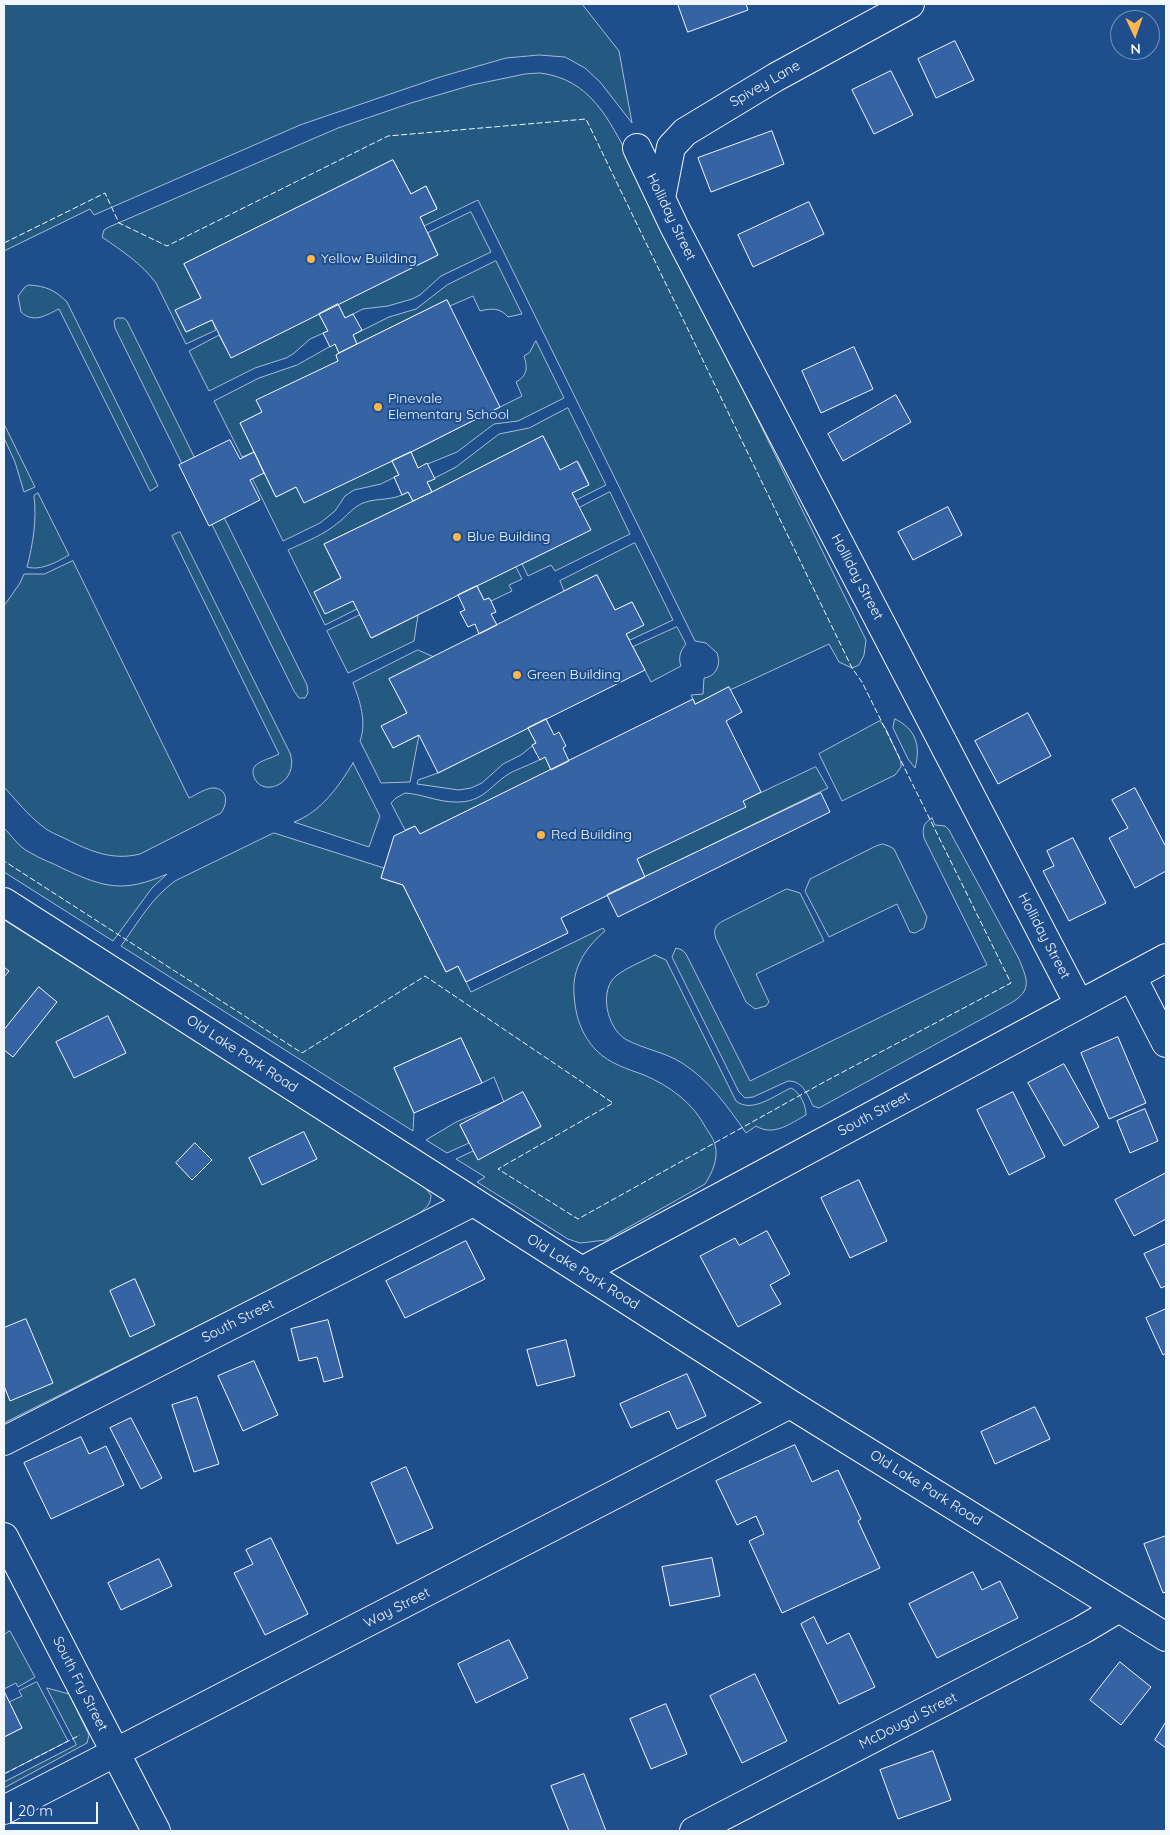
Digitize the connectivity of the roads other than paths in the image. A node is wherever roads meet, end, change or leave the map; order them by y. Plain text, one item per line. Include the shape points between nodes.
1 (910, 4) edge
2 (637, 148) dead end
3 (661, 198) junction
4 (4, 902) edge
5 (1166, 958) edge
6 (1132, 977) junction
7 (1079, 1004) junction
8 (1166, 1043) edge
9 (473, 1202) junction
10 (582, 1271) junction
11 (790, 1404) junction
12 (4, 1441) edge
13 (4, 1536) edge
14 (1120, 1608) junction
15 (1166, 1636) edge
16 (116, 1754) junction
17 (4, 1810) edge
18 (156, 1831) edge
19 (694, 1831) edge

1 - 3 street, Spivey Lane via 776,77 685,132 671,147
2 - 3 street, Holliday Street
3 - 7 street, Holliday Street
4 - 9 street, Old Lake Park Road
5 - 6 street, South Street
6 - 7 street, South Street
6 - 8 street
7 - 10 street, South Street
9 - 10 street, Old Lake Park Road
9 - 12 street, South Street
10 - 11 street, Old Lake Park Road
11 - 14 street, Old Lake Park Road
11 - 16 street, Way Street
13 - 16 street, South Fry Street
14 - 15 street, Old Lake Park Road
14 - 19 street, McDougal Street
16 - 17 street, Way Street
16 - 18 street, South Fry Street

